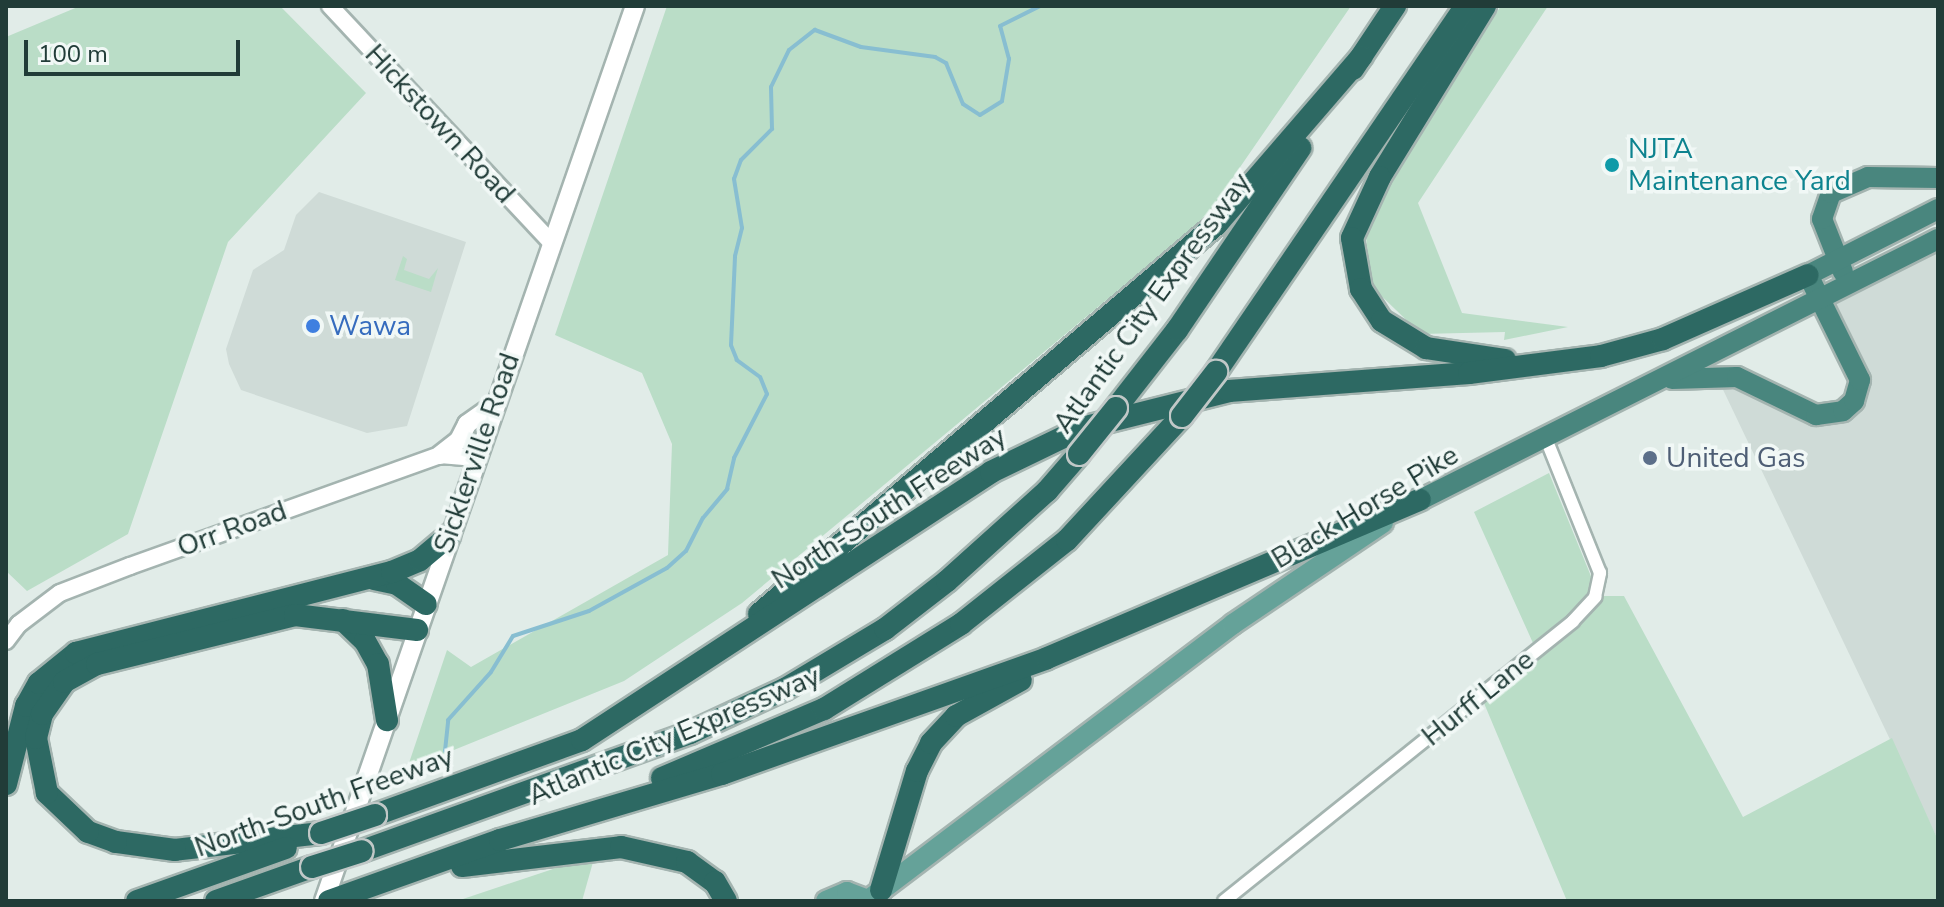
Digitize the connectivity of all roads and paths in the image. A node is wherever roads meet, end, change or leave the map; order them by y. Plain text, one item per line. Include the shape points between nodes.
1 (330, 6) edge
2 (635, 6) edge
3 (1395, 6) edge
4 (1466, 6) edge
5 (1485, 6) edge
6 (1361, 57) junction
7 (1938, 178) edge
8 (1938, 209) edge
9 (1938, 239) edge
10 (550, 241) junction
11 (1837, 260) junction
12 (1808, 275) junction
13 (1849, 284) junction
14 (1819, 299) junction
15 (1562, 364) junction
16 (1660, 380) junction
17 (493, 406) junction
18 (1546, 439) junction
19 (440, 455) junction
20 (476, 458) junction
21 (1420, 500) junction
22 (449, 536) junction
23 (369, 578) junction
24 (426, 604) junction
25 (343, 619) junction
26 (1132, 623) junction
27 (417, 630) junction
28 (6, 641) edge
29 (697, 669) junction
30 (387, 720) junction
31 (6, 784) edge
32 (321, 833) junction
33 (500, 840) junction
34 (871, 898) edge
35 (332, 900) edge
36 (137, 901) edge
37 (216, 901) edge
38 (726, 901) edge
39 (826, 901) edge
40 (1224, 901) edge

1 - 10 street, Hickstown Road
2 - 10 main road, Sicklerville Road
3 - 6 highway, Atlantic City Expressway
4 - 33 highway, Atlantic City Expressway, bridge via 1216,372 1067,540 899,666 772,734
5 - 15 highway via 1359,214 1352,238 1355,267 1369,305 1382,321 1426,348
6 - 29 highway via 1217,224
6 - 37 highway, Atlantic City Expressway, bridge via 1177,330 1079,454 1047,491 885,629 785,689 690,733
7 - 11 highway via 1868,177 1831,193 1822,219
8 - 11 highway
9 - 13 highway, Black Horse Pike
10 - 17 main road, Sicklerville Road
11 - 12 highway
11 - 13 highway
12 - 14 highway
12 - 15 highway, North-South Freeway via 1663,339
13 - 14 highway, Black Horse Pike
14 - 16 highway, Black Horse Pike
14 - 16 highway via 1860,380 1854,401 1843,411 1816,415 1737,377
15 - 29 highway, North-South Freeway via 1229,391 1082,428 991,472
16 - 18 highway, Black Horse Pike
17 - 19 main road via 467,424 459,440
17 - 20 main road, Sicklerville Road
18 - 21 highway, Black Horse Pike
18 - 40 street, Hurff Lane via 1600,573 1595,597 1573,621
19 - 20 street, Orr Road
19 - 28 street, Orr Road via 60,593 19,624
20 - 22 main road, Sicklerville Road
21 - 26 highway
21 - 34 main road, Black Horse Pike via 1233,624
22 - 23 highway via 407,567
22 - 24 main road, Sicklerville Road
23 - 24 highway via 397,584
23 - 31 highway via 76,653 58,663 26,706
24 - 27 main road, Sicklerville Road
25 - 27 highway
25 - 30 highway via 378,664
25 - 32 highway via 295,615 97,664 64,682 42,714 36,738 47,793 65,815 116,842 175,850
26 - 33 highway via 722,774
26 - 34 highway via 956,716 931,743 917,771
27 - 30 main road, Sicklerville Road
29 - 32 highway, North-South Freeway, bridge via 582,740
30 - 35 main road, Sicklerville Road
32 - 36 highway, North-South Freeway
33 - 35 highway
34 - 39 main road via 847,892
35 - 38 highway via 484,861 621,847 687,862 709,876

